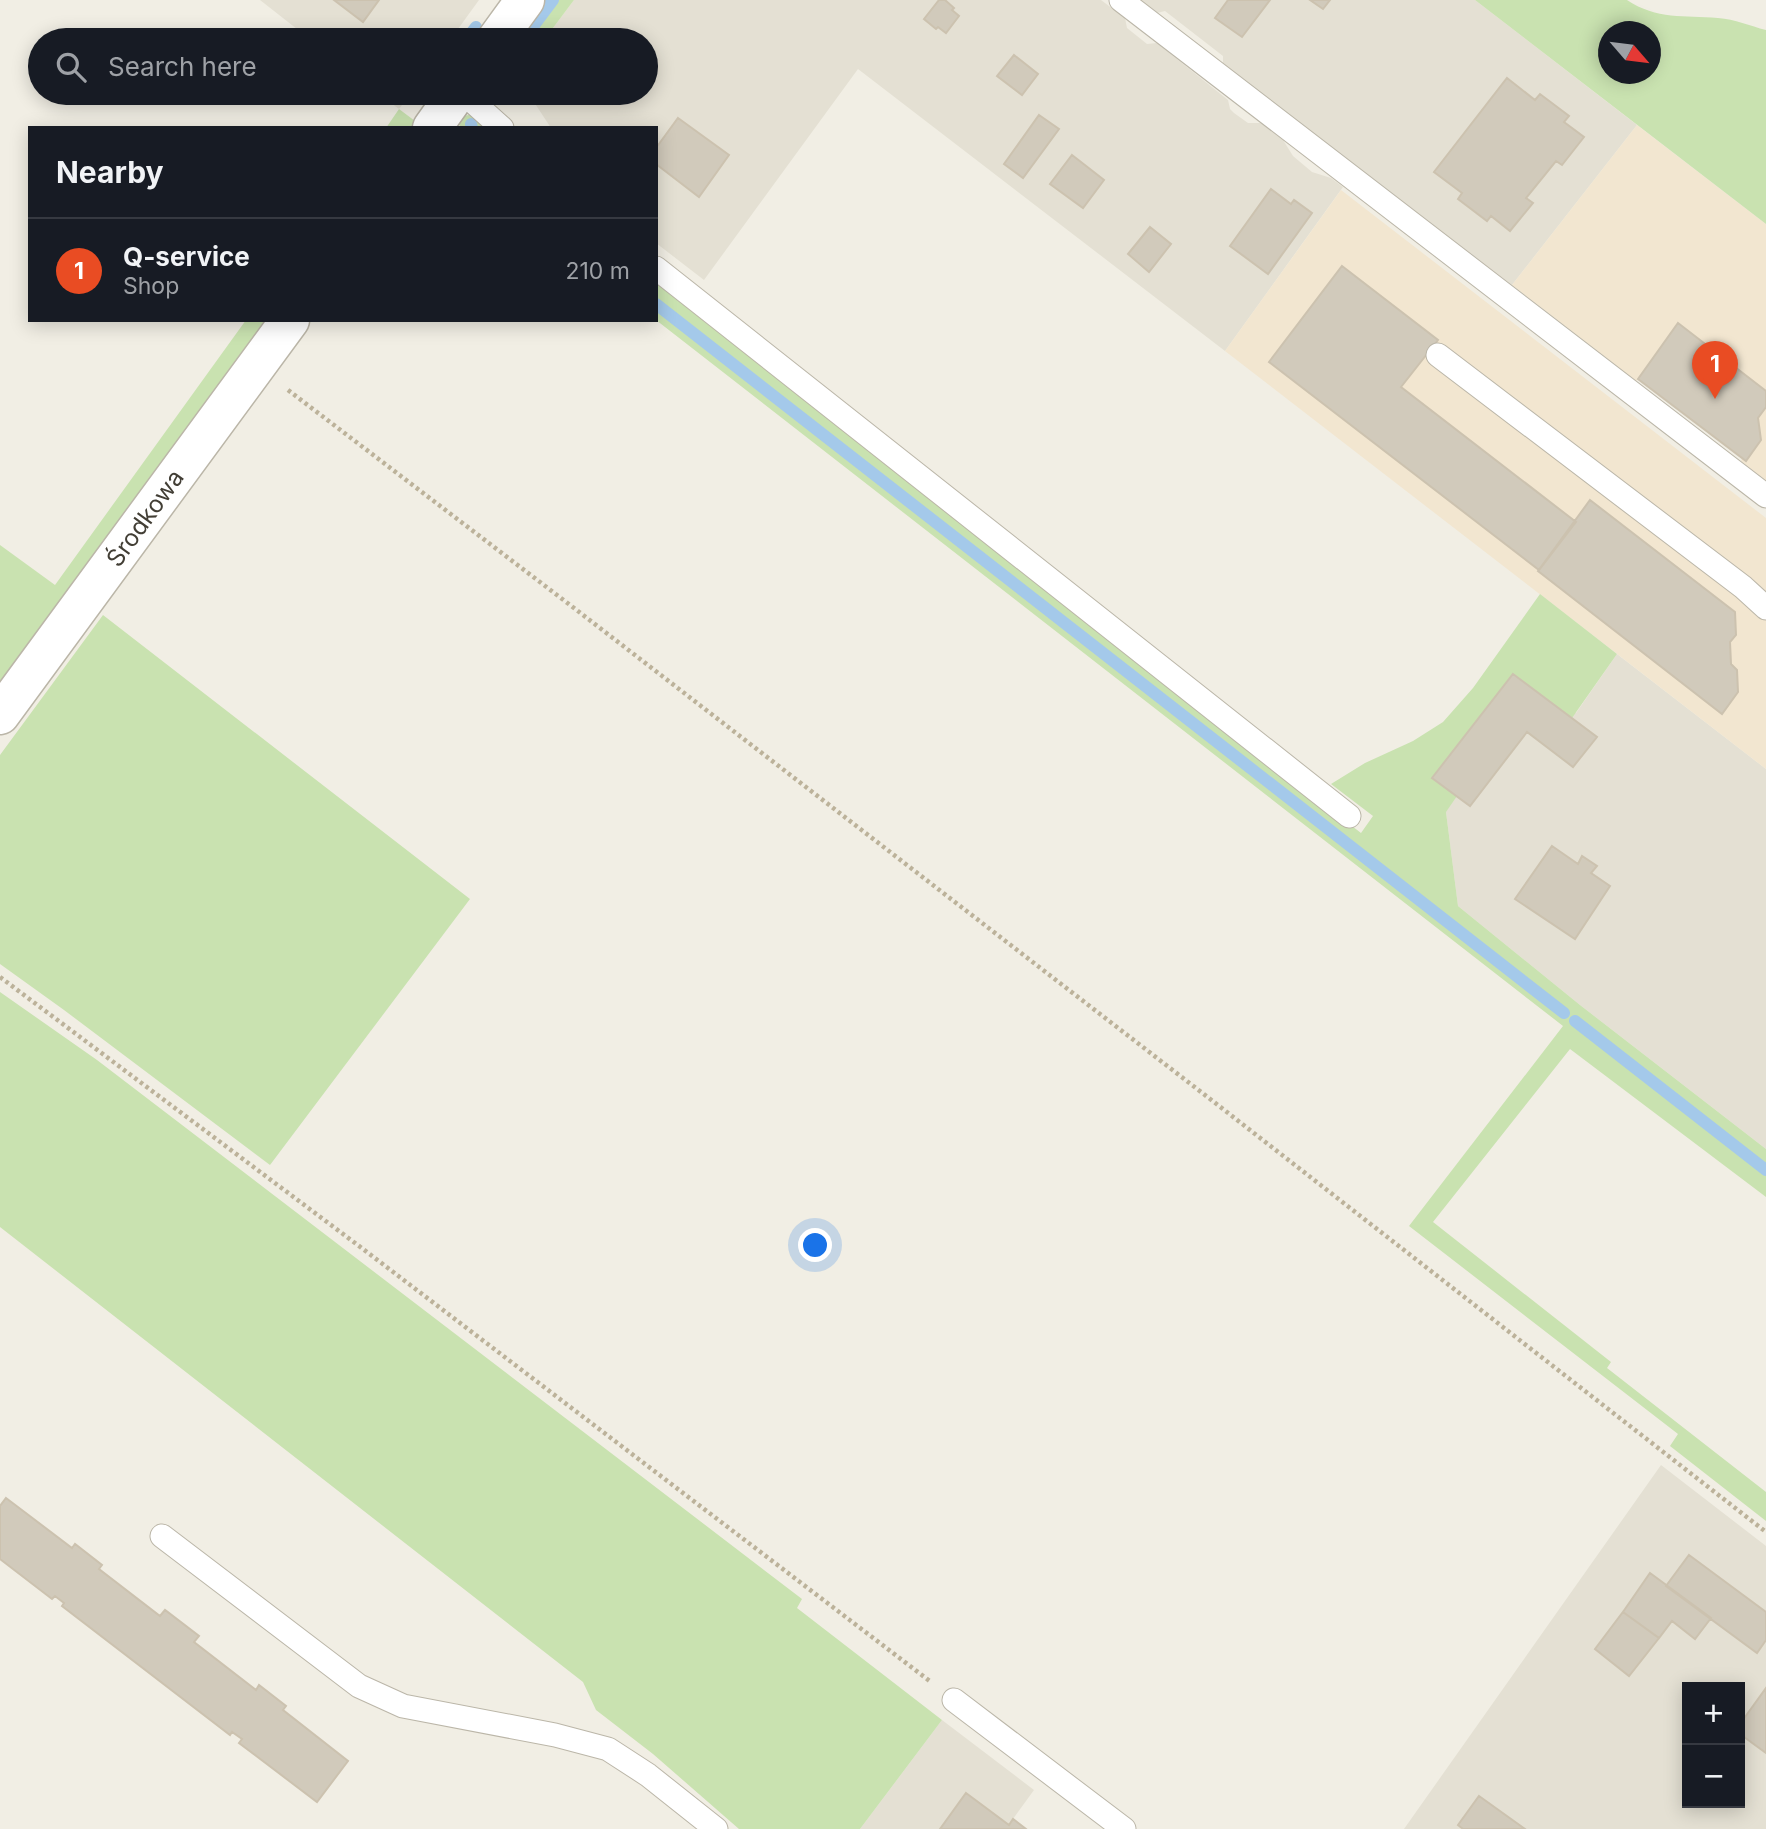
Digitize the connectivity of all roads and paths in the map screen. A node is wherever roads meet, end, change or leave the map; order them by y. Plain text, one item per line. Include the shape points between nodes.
1 (525, 0) edge
2 (1121, 0) edge
3 (505, 28) edge
4 (448, 105) edge
5 (476, 105) edge
6 (433, 126) edge
7 (500, 126) edge
8 (658, 270) edge
9 (289, 322) edge
10 (1438, 355) dead end
11 (256, 366) junction
12 (1766, 496) edge
13 (1766, 608) edge
14 (0, 715) edge
15 (1349, 816) dead end
16 (0, 977) edge
17 (1766, 1532) edge
18 (162, 1536) dead end
19 (954, 1700) joint
20 (716, 1829) edge
21 (1124, 1829) edge

1 - 3 street
2 - 12 lane
4 - 6 street
5 - 7 lane
8 - 15 lane
9 - 11 street, Środkowa
10 - 13 lane
11 - 14 street, Środkowa
11 - 17 path
16 - 19 path
18 - 20 lane via 359,1686 403,1706 608,1749
19 - 21 lane

